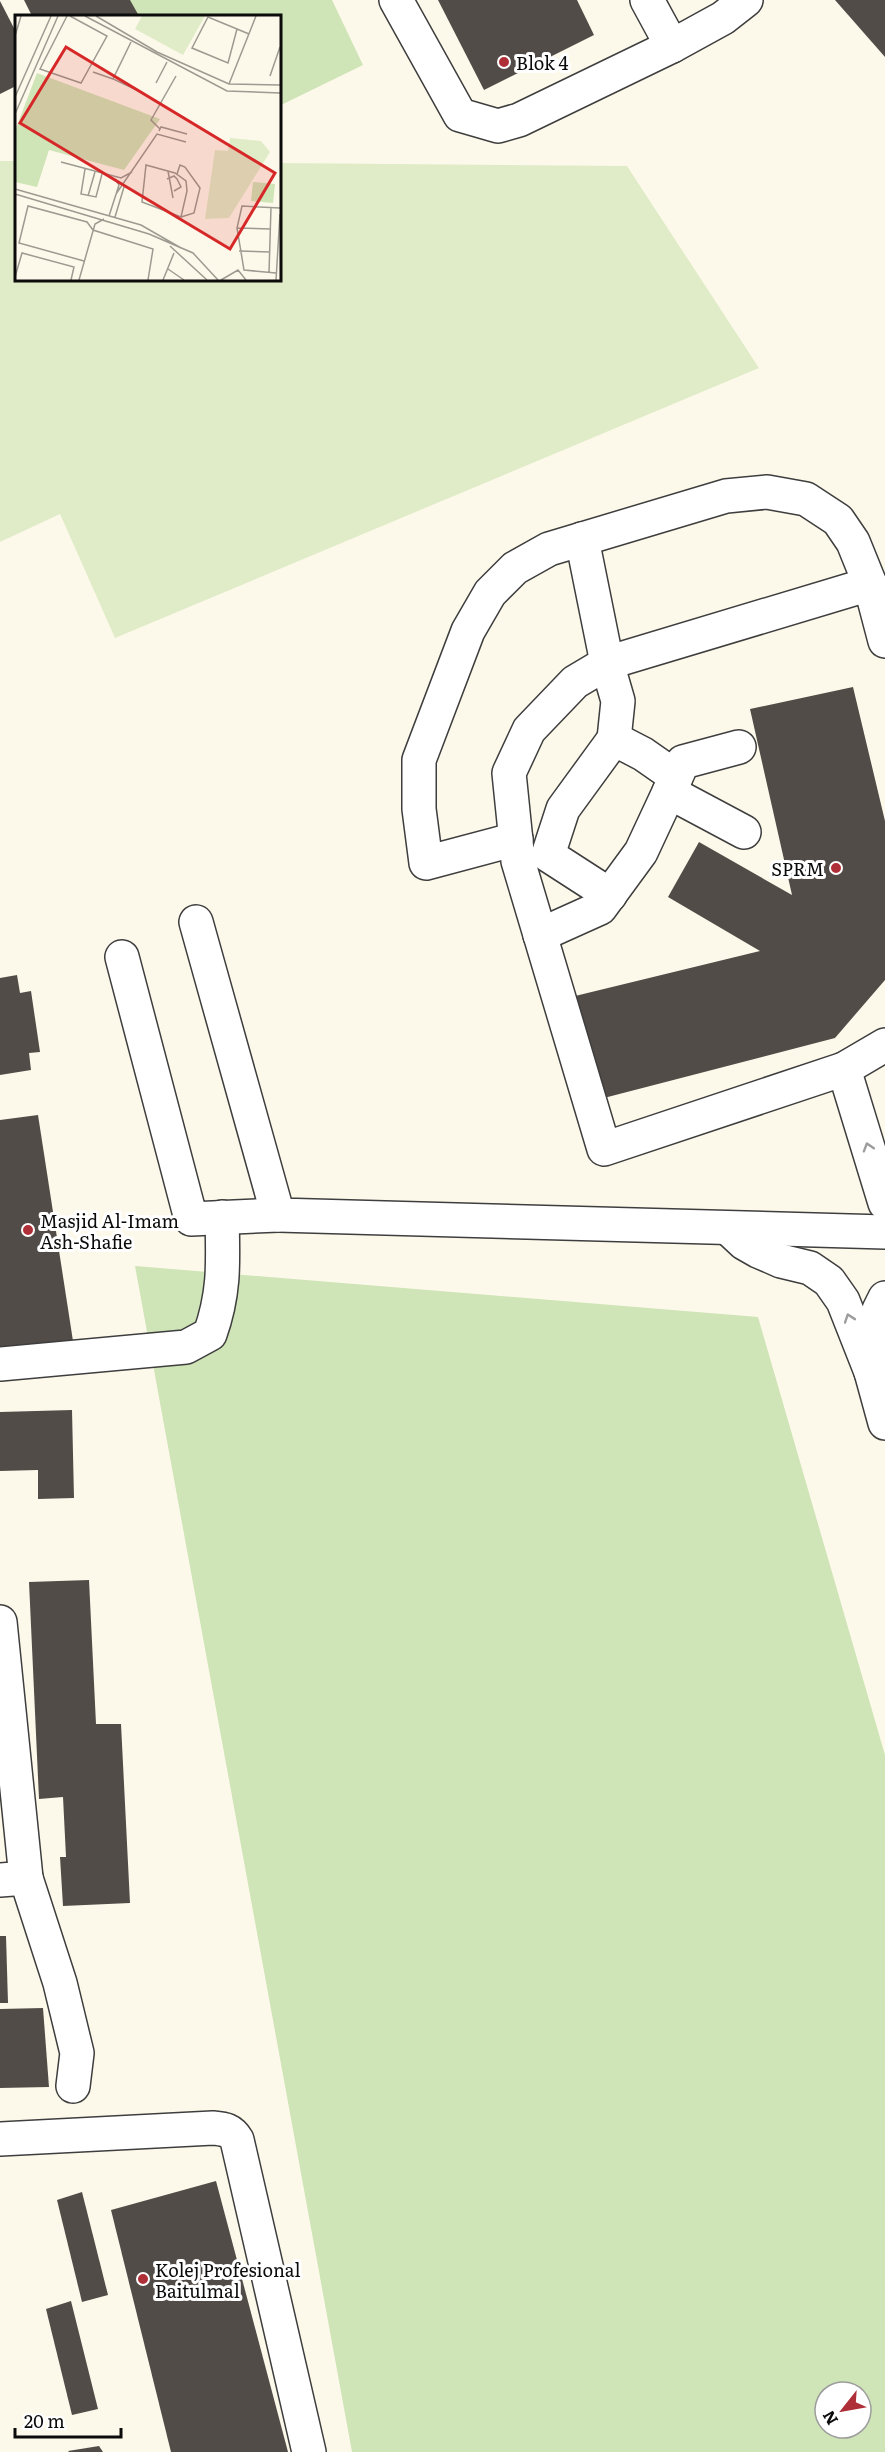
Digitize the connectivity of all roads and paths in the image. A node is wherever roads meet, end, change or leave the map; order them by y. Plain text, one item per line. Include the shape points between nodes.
1 (396, 0) edge
2 (647, 0) edge
3 (746, 0) edge
4 (672, 46) junction
5 (582, 539) junction
6 (870, 584) junction
7 (885, 641) edge
8 (607, 663) junction
9 (614, 739) junction
10 (739, 747) dead end
11 (672, 785) junction
12 (744, 831) dead end
13 (516, 839) junction
14 (609, 895) junction
15 (196, 922) dead end
16 (540, 934) junction
17 (122, 957) dead end
18 (885, 1045) edge
19 (844, 1069) junction
20 (885, 1203) edge
21 (278, 1215) junction
22 (222, 1217) junction
23 (729, 1229) junction
24 (885, 1232) edge
25 (885, 1298) edge
26 (0, 1364) edge
27 (871, 1372) junction
28 (885, 1423) edge
29 (0, 1622) edge
30 (13, 1879) edge
31 (74, 2086) dead end
32 (0, 2139) edge
33 (309, 2452) edge

1 - 4 lane via 460,115 498,126 519,120
2 - 4 lane
3 - 4 lane via 723,18
5 - 6 lane via 726,496 767,492 806,499 838,520 853,542
5 - 8 lane
5 - 13 lane via 549,549 515,568 490,593 468,631 419,760 419,809 426,863
6 - 7 lane
6 - 8 lane
8 - 9 lane via 618,701
8 - 13 lane via 575,682 529,730 509,773
9 - 11 lane via 643,754
9 - 14 lane via 563,809 548,855
10 - 11 lane via 683,762
11 - 12 lane
11 - 14 lane via 641,852
13 - 16 lane via 518,861
14 - 16 lane via 600,908
15 - 21 lane
16 - 19 lane via 604,1149
17 - 22 lane via 191,1220
18 - 19 lane
20 -> 19 lane
21 - 22 lane
21 - 23 lane
22 - 26 lane via 223,1284 210,1334 186,1347
23 - 24 lane
27 -> 23 lane via 843,1301 829,1281 810,1268 758,1251
25 - 27 lane via 879,1310
27 - 28 lane
29 - 30 lane
30 - 31 lane via 60,1983 77,2053
32 - 33 lane via 213,2128 233,2134

